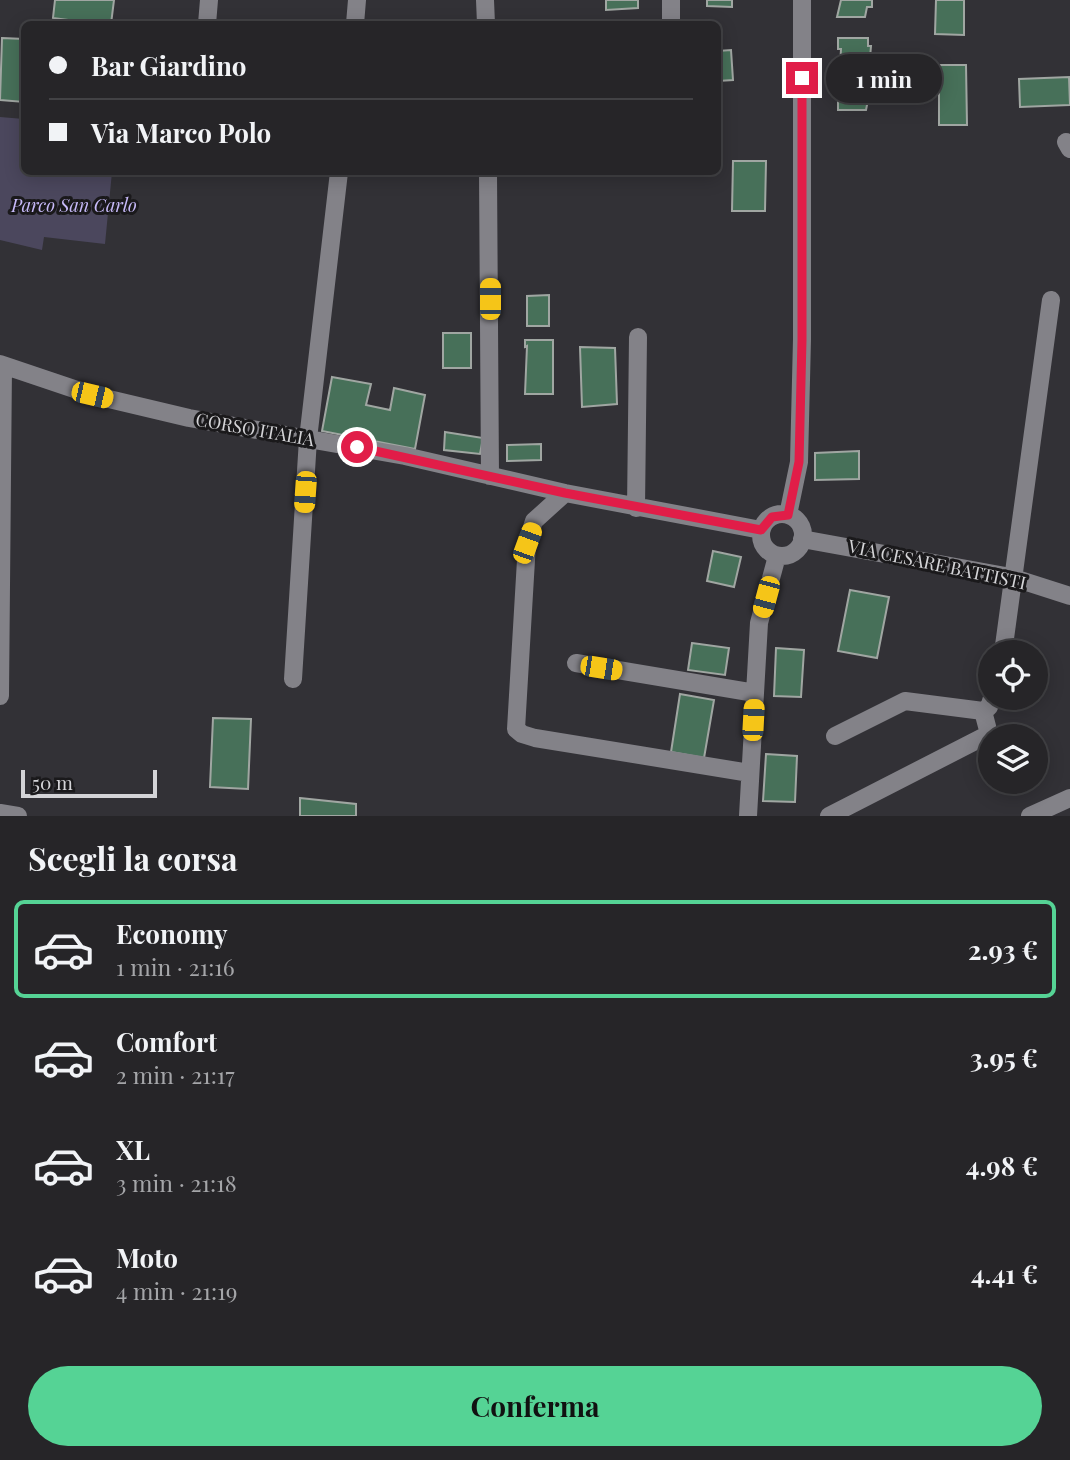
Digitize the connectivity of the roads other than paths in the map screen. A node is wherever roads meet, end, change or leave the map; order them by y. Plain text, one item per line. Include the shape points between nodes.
1 (209, 0) edge
2 (357, 0) edge
3 (485, 0) edge
4 (670, 0) edge
5 (802, 0) edge
6 (207, 21) edge
7 (355, 21) edge
8 (486, 21) edge
9 (671, 21) edge
10 (339, 175) edge
11 (488, 175) edge
12 (1051, 300) dead end
13 (638, 337) dead end
14 (1, 365) edge
15 (308, 439) junction
16 (490, 476) junction
17 (565, 493) junction
18 (636, 508) junction
19 (788, 515) junction
20 (761, 530) junction
21 (802, 538) junction
22 (777, 556) junction
23 (1011, 577) junction
24 (1070, 596) edge
25 (1004, 640) edge
26 (576, 663) dead end
27 (293, 679) dead end
28 (755, 693) junction
29 (0, 696) edge
30 (978, 705) edge
31 (987, 710) edge
32 (835, 736) dead end
33 (750, 773) junction
34 (1070, 798) edge
35 (0, 813) edge
36 (18, 816) edge
37 (748, 816) edge
38 (830, 816) edge
39 (1030, 816) edge

1 - 6 street
2 - 7 street
3 - 8 street
4 - 9 street
5 - 19 street via 800,435
10 - 15 street
11 - 16 street
12 - 23 street
13 - 18 street
14 - 15 street, CORSO ITALIA via 104,398
14 - 29 street
15 - 16 street, CORSO ITALIA
15 - 27 street
16 - 17 street, CORSO ITALIA
17 - 18 street, CORSO ITALIA
17 - 33 street via 534,521 527,543 516,729 535,738
18 - 20 street, CORSO ITALIA
19 - 20 street via 772,517
19 - 21 street via 798,522
20 - 22 street via 764,546
21 - 22 street via 794,552
21 - 23 street, VIA CESARE BATTISTI
22 - 28 street via 759,623
23 - 24 street, VIA CESARE BATTISTI
23 - 25 street
26 - 28 street
28 - 33 street
30 - 32 street via 905,701
31 - 38 street via 989,733
33 - 37 street
34 - 39 street
35 - 36 street

